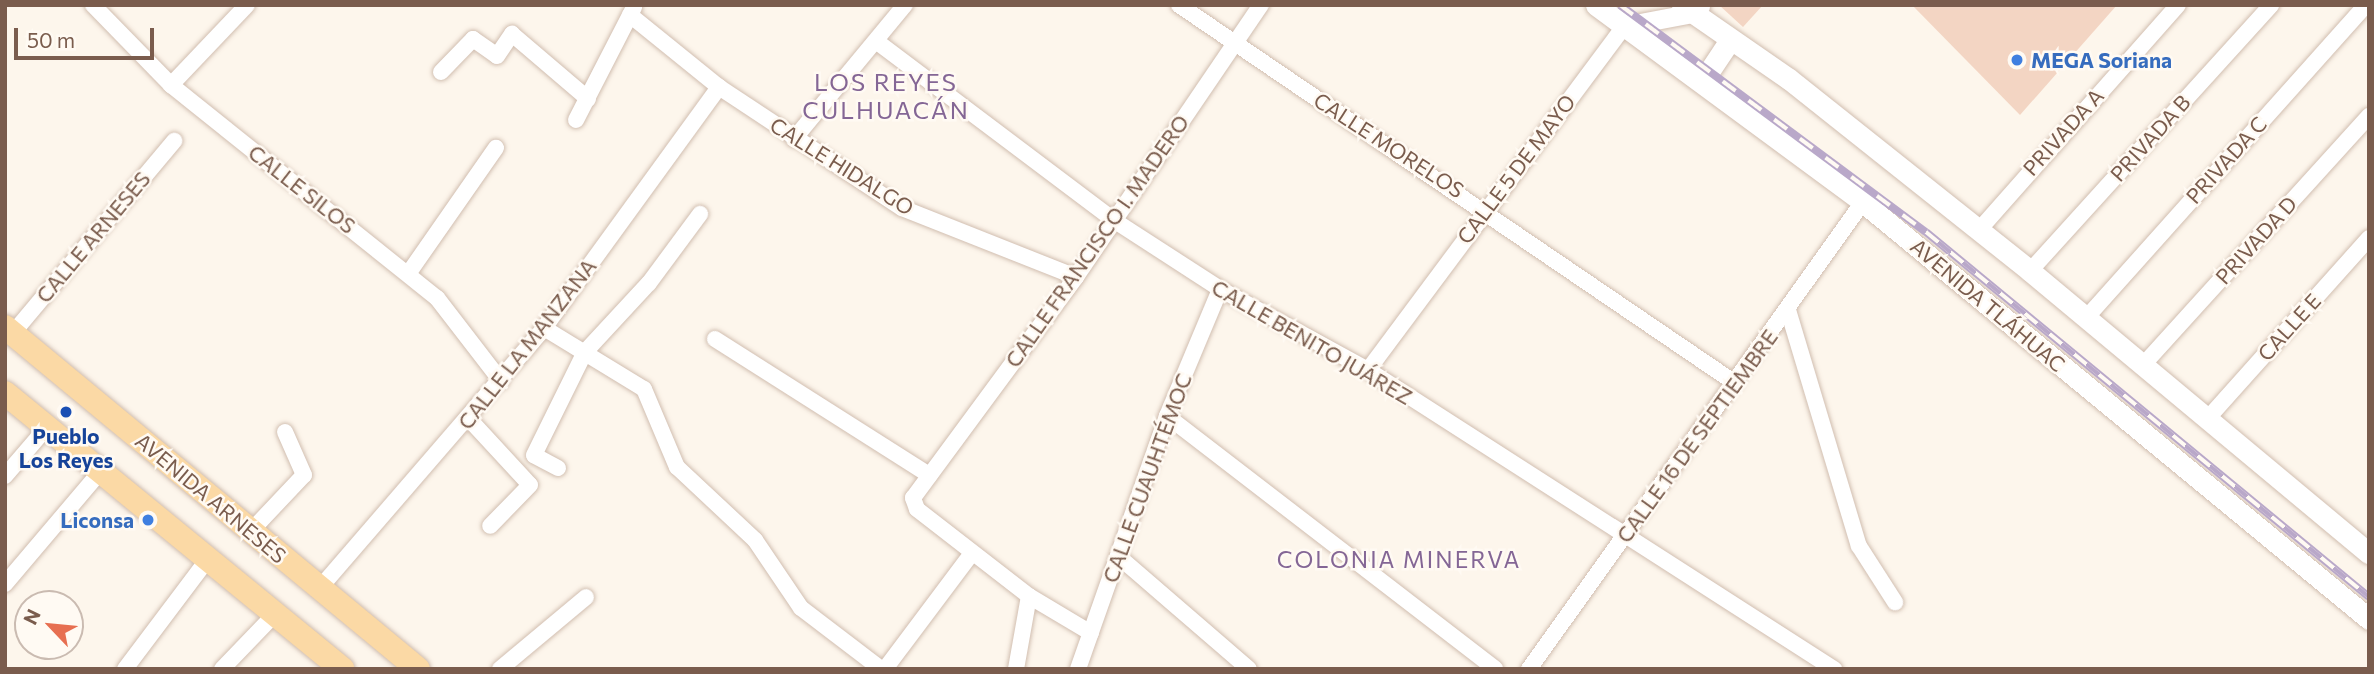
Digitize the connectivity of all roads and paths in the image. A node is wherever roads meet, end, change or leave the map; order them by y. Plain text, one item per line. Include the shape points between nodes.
1 (93, 5) edge
2 (905, 5) edge
3 (1180, 5) edge
4 (1261, 5) edge
5 (1596, 5) edge
6 (2178, 5) edge
7 (2271, 5) edge
8 (2367, 5) edge
9 (245, 6) edge
10 (1692, 8) edge
11 (632, 10) edge
12 (1624, 26) junction
13 (1730, 40) junction
14 (876, 41) junction
15 (1234, 43) junction
16 (441, 72) dead end
17 (1702, 82) junction
18 (171, 85) junction
19 (719, 87) junction
20 (588, 99) junction
21 (2369, 116) edge
22 (576, 120) dead end
23 (794, 139) junction
24 (174, 141) dead end
25 (496, 148) dead end
26 (1863, 202) junction
27 (1486, 209) junction
28 (700, 214) dead end
29 (1115, 221) junction
30 (1979, 230) junction
31 (2369, 238) edge
32 (2030, 271) junction
33 (408, 274) junction
34 (1076, 277) junction
35 (1220, 289) junction
36 (1788, 310) junction
37 (2087, 317) junction
38 (544, 328) junction
39 (9, 330) edge
40 (715, 339) dead end
41 (585, 352) junction
42 (2144, 365) junction
43 (1368, 370) junction
44 (501, 381) junction
45 (1735, 383) junction
46 (5, 393) edge
47 (1167, 416) junction
48 (2209, 416) junction
49 (470, 419) junction
50 (47, 427) junction
51 (285, 432) dead end
52 (558, 468) dead end
53 (101, 471) junction
54 (929, 475) junction
55 (5, 476) edge
56 (490, 526) dead end
57 (251, 531) junction
58 (1625, 537) junction
59 (972, 552) junction
60 (2369, 553) edge
61 (1118, 556) junction
62 (208, 559) junction
63 (5, 584) edge
64 (320, 589) junction
65 (1029, 596) junction
66 (586, 597) dead end
67 (1895, 602) dead end
68 (275, 614) junction
69 (2369, 619) edge
70 (1091, 633) junction
71 (125, 669) edge
72 (222, 669) edge
73 (342, 669) edge
74 (418, 669) edge
75 (500, 669) edge
76 (883, 669) edge
77 (1016, 669) edge
78 (1078, 669) edge
79 (1249, 669) edge
80 (1495, 669) edge
81 (1529, 669) edge
82 (1834, 669) edge

1 - 18 street, CALLE SILOS
2 - 14 street
3 - 15 street, CALLE MORELOS
4 - 15 street, CALLE FRANCISCO I. MADERO
5 - 12 main road, AVENIDA TLÁHUAC
6 - 30 street, PRIVADA A
7 - 32 street, PRIVADA B
8 - 37 street, PRIVADA C
9 - 18 street
10 - 12 street
10 - 13 main road
11 - 19 street, CALLE HIDALGO
11 - 20 street
12 - 17 main road, AVENIDA TLÁHUAC
12 - 27 street, CALLE 5 DE MAYO
13 - 17 main road
13 - 30 main road
14 - 23 street
14 - 29 street, CALLE BENITO JUÁREZ
15 - 27 street, CALLE MORELOS
15 - 29 street, CALLE FRANCISCO I. MADERO
16 - 20 street via 473,39 497,56 512,34
17 - 26 main road, AVENIDA TLÁHUAC
18 - 33 street, CALLE SILOS
19 - 23 street, CALLE HIDALGO
19 - 38 street, CALLE LA MANZANA
20 - 22 street
21 - 42 street, PRIVADA D
23 - 34 street, CALLE HIDALGO via 902,208
24 - 39 street, CALLE ARNESES
25 - 33 street
26 - 36 street, CALLE 16 DE SEPTIEMBRE
26 - 69 main road, AVENIDA TLÁHUAC
27 - 43 street, CALLE 5 DE MAYO
27 - 45 street, CALLE MORELOS
28 - 41 street via 649,283
29 - 34 street, CALLE FRANCISCO I. MADERO
29 - 35 street, CALLE BENITO JUÁREZ
30 - 32 main road
31 - 48 street, CALLE E
32 - 37 main road
33 - 44 street, CALLE SILOS via 461,325
34 - 54 street, CALLE FRANCISCO I. MADERO
35 - 43 street, CALLE BENITO JUÁREZ
35 - 47 street, CALLE CUAUHTÉMOC
36 - 45 street, CALLE 16 DE SEPTIEMBRE
36 - 67 street via 1859,547
37 - 42 main road
38 - 41 street
38 - 44 street, CALLE LA MANZANA
39 - 57 main road, AVENIDA ARNESES
40 - 54 street
41 - 52 street via 534,455
41 - 76 street via 644,389 677,467 755,540 802,608
42 - 48 main road
43 - 58 street, CALLE BENITO JUÁREZ
44 - 49 street, CALLE LA MANZANA
45 - 58 street, CALLE 16 DE SEPTIEMBRE
46 - 50 main road
47 - 61 street, CALLE CUAUHTÉMOC
47 - 80 street
48 - 60 main road
49 - 56 street via 530,485
49 - 64 street, CALLE LA MANZANA
50 - 53 main road
50 - 55 street
51 - 57 street via 304,475
53 - 62 main road
53 - 63 street
54 - 59 street, CALLE FRANCISCO I. MADERO via 914,504
57 - 64 main road, AVENIDA ARNESES
58 - 81 street, CALLE 16 DE SEPTIEMBRE
58 - 82 street, CALLE BENITO JUÁREZ
59 - 65 street, CALLE FRANCISCO I. MADERO
59 - 76 street
61 - 70 street, CALLE CUAUHTÉMOC
61 - 79 street
62 - 68 main road
62 - 71 street
64 - 74 main road, AVENIDA ARNESES
65 - 70 street, CALLE FRANCISCO I. MADERO
65 - 77 street
66 - 75 street
68 - 72 street
68 - 73 main road
70 - 78 street, CALLE CUAUHTÉMOC

